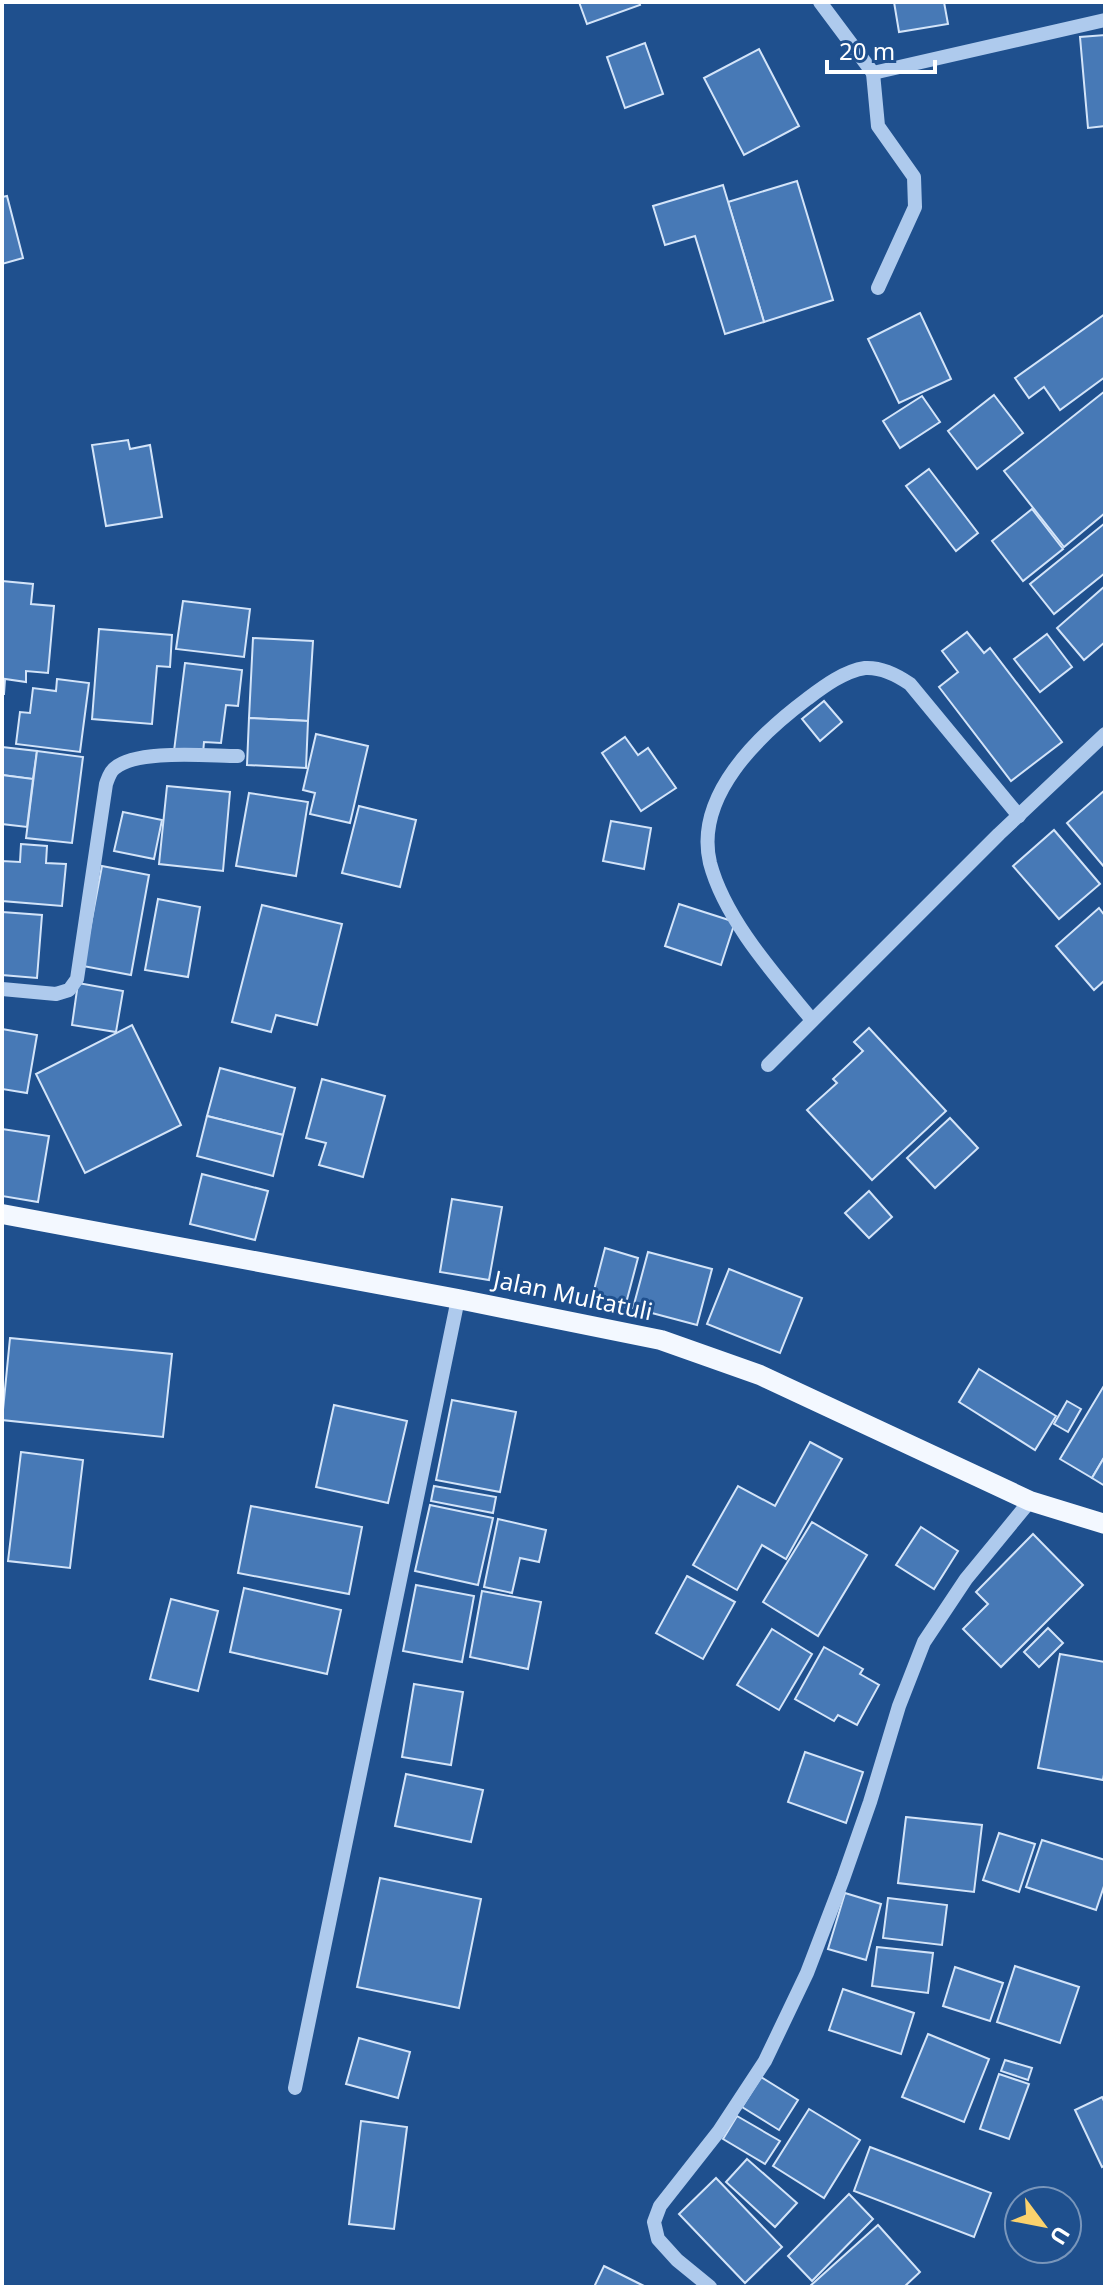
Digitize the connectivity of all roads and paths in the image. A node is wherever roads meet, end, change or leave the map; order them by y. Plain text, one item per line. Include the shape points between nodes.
1 (820, 2) edge
2 (1105, 20) edge
3 (873, 73) junction
4 (878, 288) dead end
5 (1105, 734) edge
6 (238, 756) dead end
7 (1019, 816) junction
8 (2, 989) edge
9 (812, 1020) junction
10 (768, 1065) dead end
11 (2, 1214) edge
12 (458, 1299) junction
13 (1030, 1501) junction
14 (1105, 1524) edge
15 (295, 2088) dead end
16 (710, 2287) edge

1 - 3 street
2 - 3 street
3 - 4 street via 878,126 914,177 915,207
5 - 7 street
6 - 8 street via 145,756 113,769 106,784 77,979 69,990 56,994
7 - 9 street
7 - 9 street via 910,684 881,669 849,673 819,690 762,737 715,805 708,825 710,862 749,942
9 - 10 street
11 - 12 main road, Jalan Multatuli
12 - 13 main road, Jalan Multatuli via 661,1340 760,1375
12 - 15 street
13 - 14 main road, Jalan Multatuli
13 - 16 street via 966,1579 924,1642 807,1973 765,2061 660,2206 654,2222 658,2239

